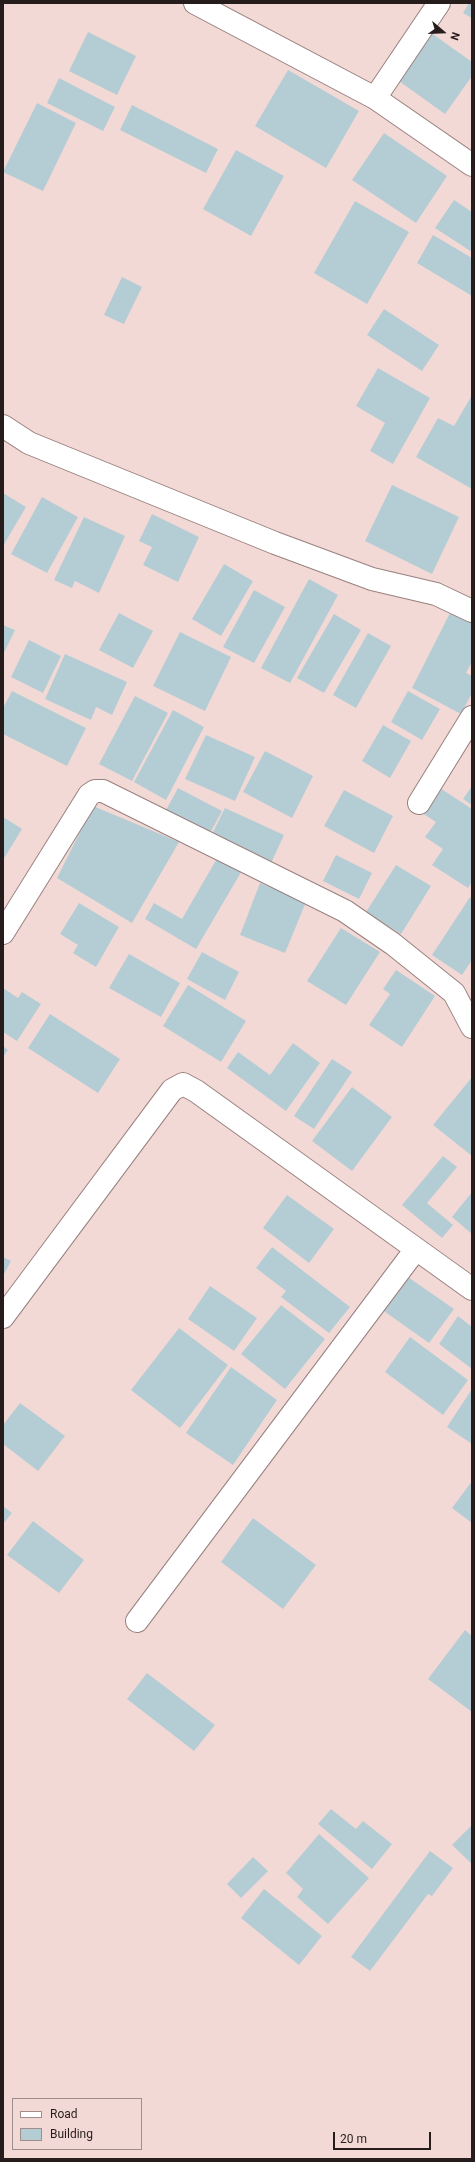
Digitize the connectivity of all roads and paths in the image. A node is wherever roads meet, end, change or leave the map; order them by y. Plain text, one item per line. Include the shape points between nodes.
1 (195, 3) edge
2 (439, 3) edge
3 (375, 98) junction
4 (472, 165) edge
5 (3, 426) edge
6 (472, 611) edge
7 (472, 717) edge
8 (419, 804) dead end
9 (3, 933) edge
10 (472, 1028) edge
11 (416, 1249) junction
12 (472, 1289) edge
13 (3, 1316) edge
14 (137, 1621) dead end

1 - 3 street
2 - 3 street
3 - 4 street
5 - 6 street via 29,443 268,540 372,579 436,594
7 - 8 street
9 - 10 street via 89,795 95,791 103,791 345,911 393,944 454,993
11 - 12 street
11 - 13 street via 196,1090 184,1084 172,1090
11 - 14 street

